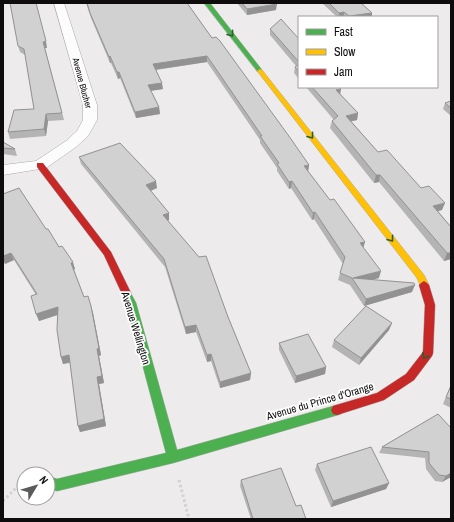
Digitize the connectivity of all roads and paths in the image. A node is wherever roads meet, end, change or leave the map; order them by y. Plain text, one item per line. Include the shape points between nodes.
1 (59, 3) edge
2 (207, 3) edge
3 (40, 164) junction
4 (3, 170) edge
5 (174, 457) junction
6 (56, 485) edge
7 (16, 488) edge
8 (3, 501) edge
9 (189, 519) edge

1 - 3 street, Avenue Blucher via 90,105 90,120 83,133 71,144
2 -> 5 street, Avenue du Prince d'Orange via 421,277 430,305 430,330 428,353 410,378 380,397
3 - 4 street
3 - 5 street, Avenue Wellington via 108,254 131,303
5 - 6 street, Avenue du Prince d'Orange
5 - 9 path
7 - 8 path

